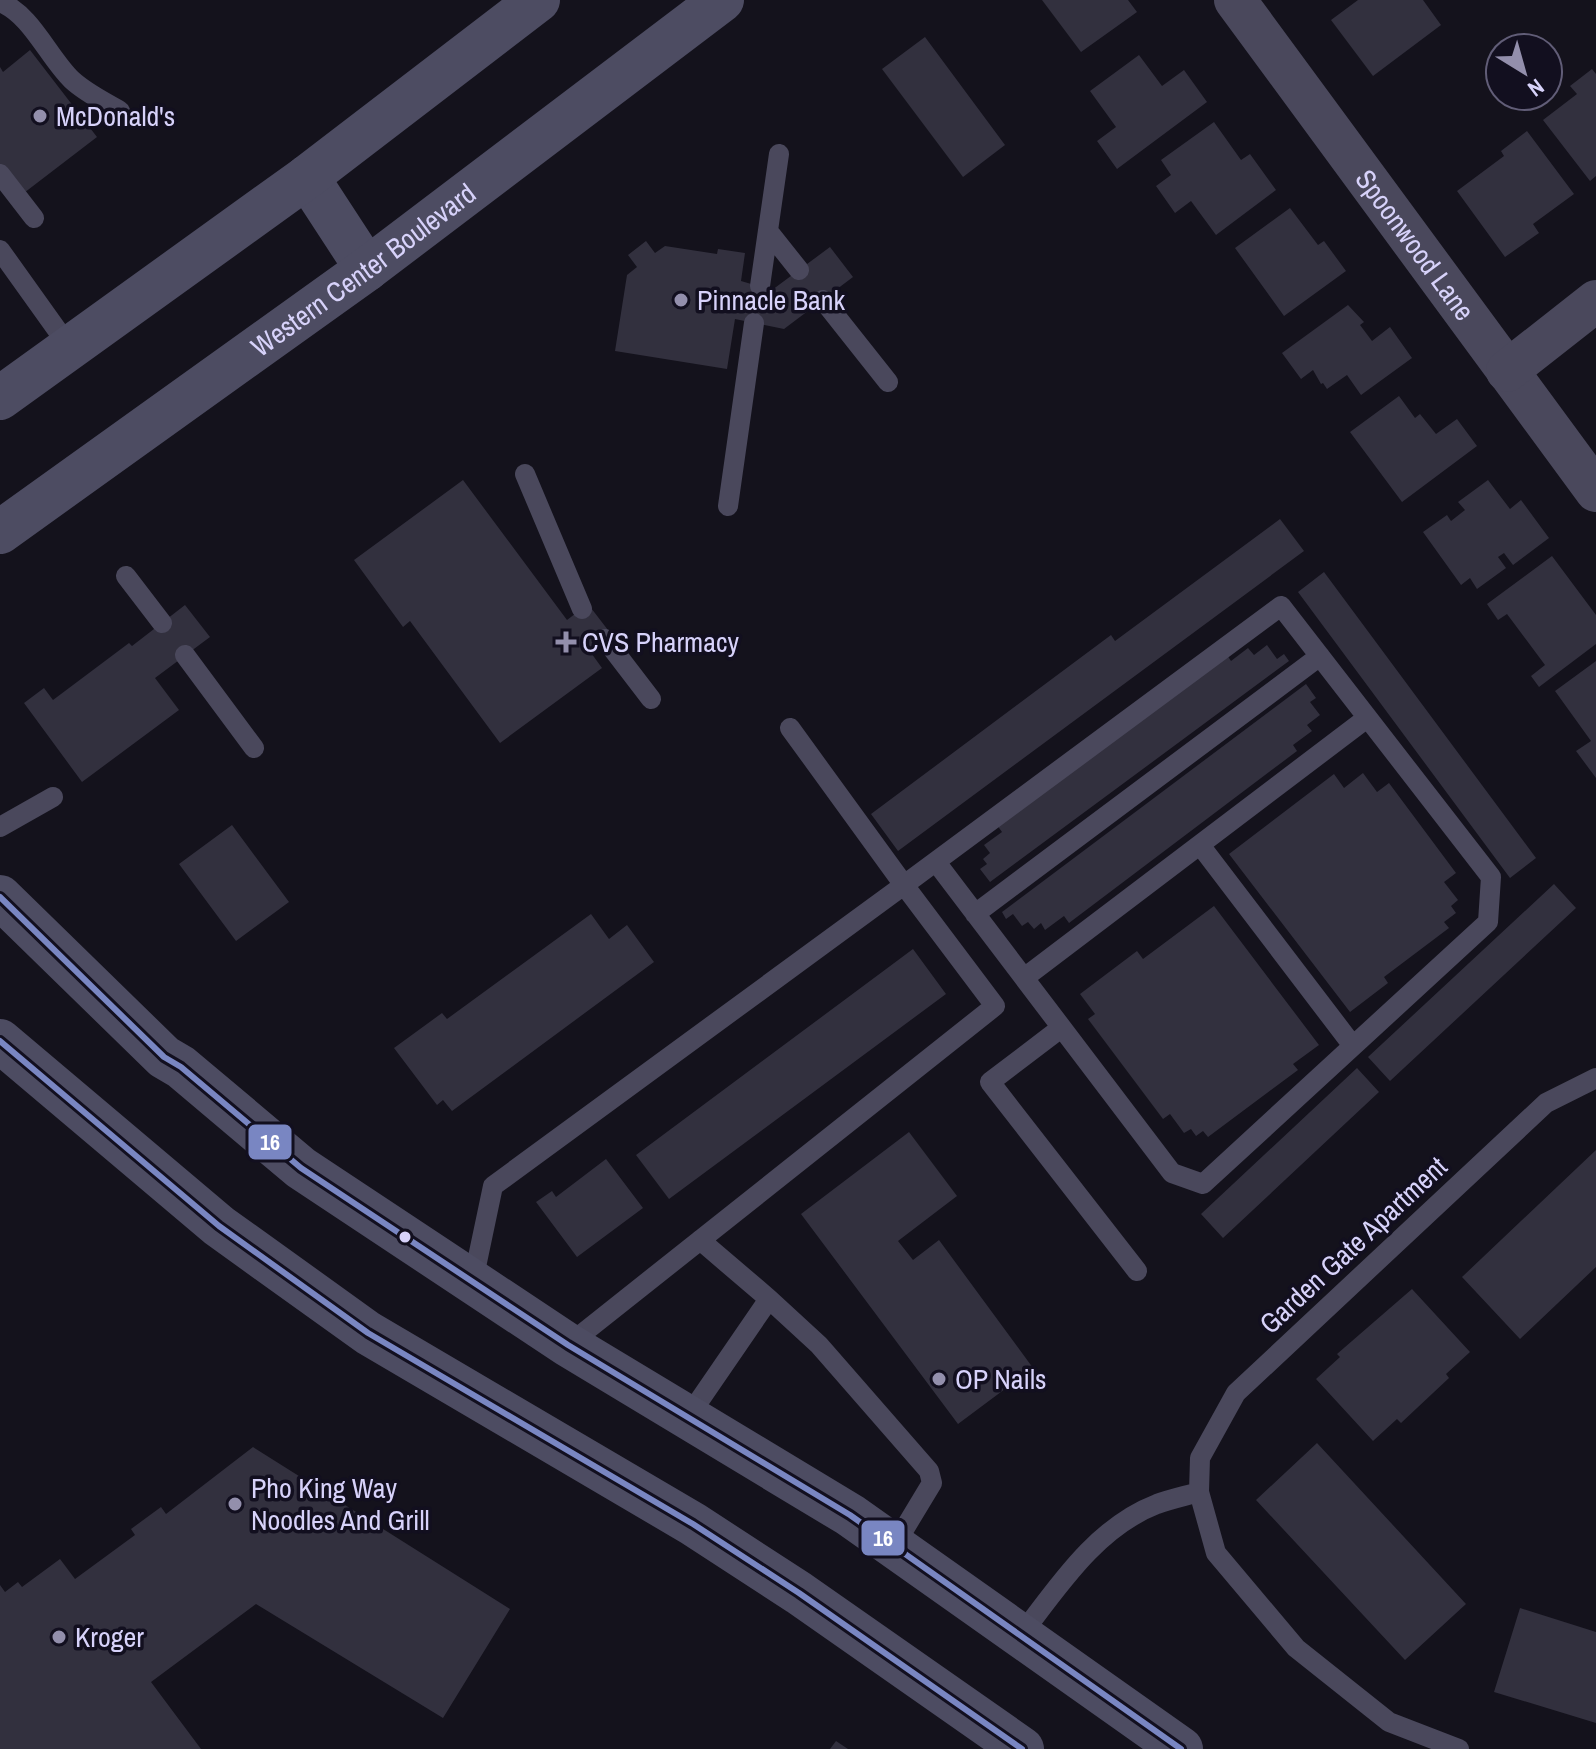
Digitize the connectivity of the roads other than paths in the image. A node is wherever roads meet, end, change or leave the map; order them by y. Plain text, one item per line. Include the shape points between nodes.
1 (538, 0) edge
2 (722, 0) edge
3 (1235, 0) edge
4 (0, 2) edge
5 (120, 111) dead end
6 (779, 154) dead end
7 (0, 174) edge
8 (307, 177) junction
9 (34, 218) dead end
10 (768, 231) junction
11 (0, 250) edge
12 (367, 269) junction
13 (799, 270) dead end
14 (760, 286) dead end
15 (823, 300) dead end
16 (1596, 301) edge
17 (754, 323) dead end
18 (70, 348) junction
19 (1507, 371) junction
20 (888, 382) dead end
21 (0, 398) edge
22 (525, 474) dead end
23 (1596, 491) edge
24 (728, 506) dead end
25 (0, 532) edge
26 (126, 576) dead end
27 (582, 609) dead end
28 (162, 623) dead end
29 (605, 639) dead end
30 (185, 655) dead end
31 (1320, 656) junction
32 (651, 699) dead end
33 (1367, 718) junction
34 (790, 728) dead end
35 (254, 748) dead end
36 (53, 797) dead end
37 (0, 827) edge
38 (1200, 845) junction
39 (936, 862) junction
40 (904, 885) junction
41 (0, 897) edge
42 (975, 914) junction
43 (1024, 978) junction
44 (1061, 1028) junction
45 (0, 1041) edge
46 (1353, 1046) junction
47 (1596, 1078) edge
48 (700, 1240) junction
49 (1137, 1271) dead end
50 (473, 1281) junction
51 (769, 1299) junction
52 (568, 1345) junction
53 (688, 1417) junction
54 (1199, 1492) junction
55 (894, 1546) junction
56 (1021, 1635) junction
57 (1022, 1749) edge
58 (1181, 1749) edge
59 (1459, 1749) edge

1 - 8 main road
2 - 12 main road, Western Center Boulevard
3 - 19 street, Spoonwood Lane
4 - 5 lane via 21,17 73,81
6 - 10 lane
7 - 9 lane
8 - 12 main road
8 - 18 main road
10 - 13 lane
10 - 14 lane
11 - 18 lane
12 - 25 main road, Western Center Boulevard
15 - 20 lane
16 - 19 street
17 - 24 lane
18 - 21 main road
19 - 23 street, Spoonwood Lane
22 - 27 lane
26 - 28 lane
29 - 32 lane
30 - 35 lane
31 - 33 lane
31 - 39 lane via 1281,606
31 - 42 lane
33 - 38 lane
33 - 46 lane via 1491,877 1488,922
34 - 40 lane
36 - 37 lane
38 - 43 lane
38 - 46 lane
39 - 40 lane
39 - 42 lane
40 - 48 lane via 995,1006
40 - 50 lane via 493,1186
41 - 50 main road via 164,1057 301,1168
42 - 43 lane
43 - 44 lane
44 - 46 lane via 1172,1173 1203,1184
44 - 49 lane via 990,1082
45 - 57 main road via 219,1226 368,1333 693,1524
47 - 54 lane, Garden Gate Apartment via 1546,1103 1236,1393 1200,1458
48 - 51 lane
48 - 52 lane
50 - 52 main road
51 - 53 lane
51 - 55 lane via 819,1345 929,1471 932,1483
52 - 53 main road
53 - 55 main road
54 - 56 lane via 1156,1504 1114,1529 1077,1562
54 - 59 lane, Garden Gate Apartment via 1216,1553 1296,1648 1389,1722
55 - 56 main road
56 - 58 main road

